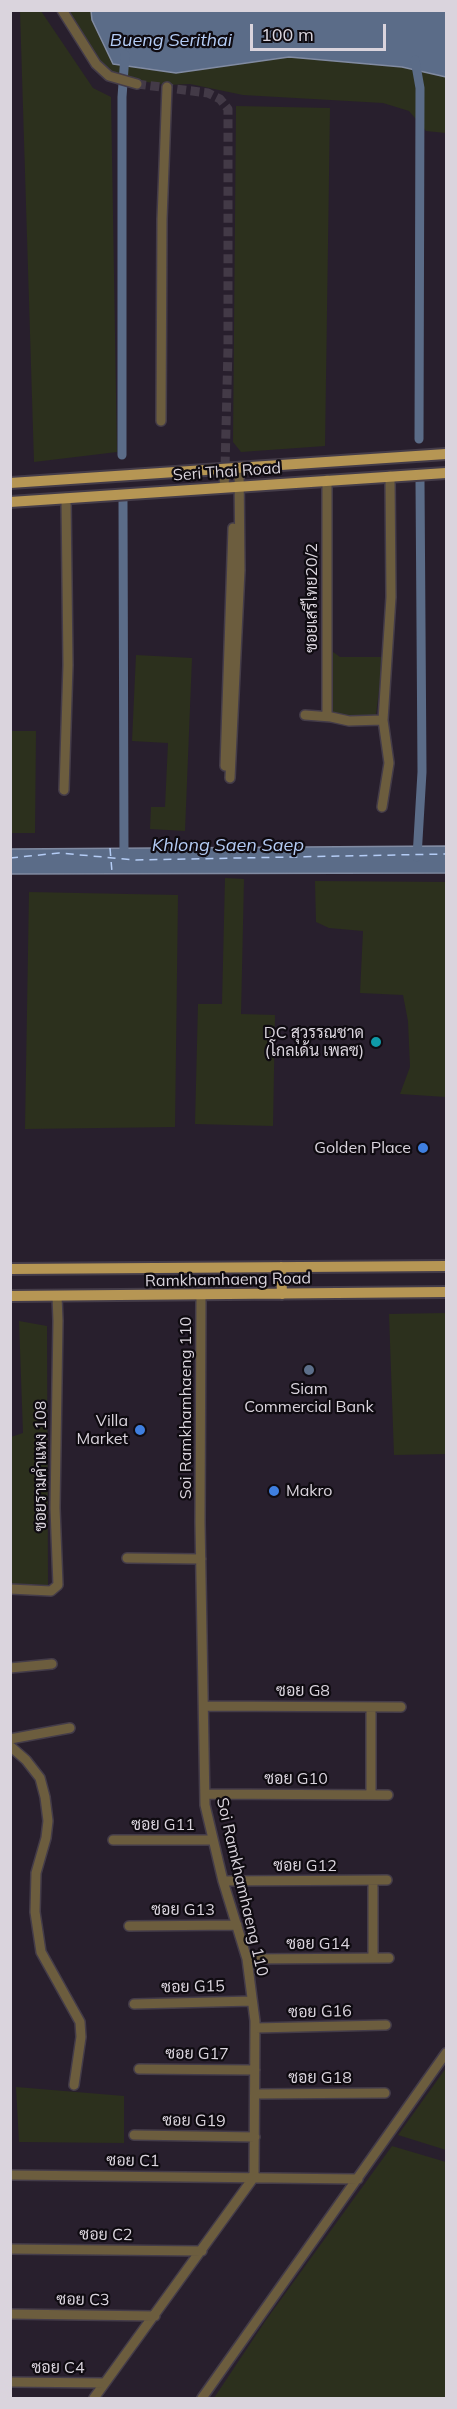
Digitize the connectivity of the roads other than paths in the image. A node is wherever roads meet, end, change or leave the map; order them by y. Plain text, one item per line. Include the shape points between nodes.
1 (62, 10) edge
2 (137, 84) tunnel mouth
3 (167, 87) dead end
4 (161, 422) dead end
5 (447, 454) edge
6 (239, 468) junction
7 (225, 469) junction
8 (447, 473) edge
9 (390, 476) junction
10 (327, 480) junction
11 (10, 483) edge
12 (232, 486) junction
13 (66, 498) junction
14 (10, 502) edge
15 (305, 715) dead end
16 (327, 716) junction
17 (383, 720) junction
18 (228, 776) dead end
19 (64, 790) dead end
20 (382, 807) dead end
21 (447, 1266) edge
22 (281, 1267) junction
23 (10, 1269) edge
24 (447, 1292) edge
25 (282, 1294) junction
26 (201, 1295) junction
27 (10, 1296) edge
28 (57, 1296) junction
29 (127, 1558) dead end
30 (201, 1559) junction
31 (10, 1589) edge
32 (52, 1664) dead end
33 (10, 1668) edge
34 (204, 1706) junction
35 (371, 1707) junction
36 (401, 1707) dead end
37 (70, 1728) dead end
38 (10, 1739) edge
39 (10, 1746) edge
40 (205, 1794) junction
41 (371, 1794) junction
42 (388, 1795) dead end
43 (113, 1840) dead end
44 (213, 1840) junction
45 (387, 1880) dead end
46 (223, 1881) junction
47 (374, 1881) junction
48 (237, 1925) junction
49 (129, 1926) dead end
50 (373, 1958) junction
51 (389, 1958) dead end
52 (248, 1959) junction
53 (252, 2001) junction
54 (134, 2004) dead end
55 (386, 2025) dead end
56 (255, 2028) junction
57 (447, 2053) edge
58 (139, 2069) dead end
59 (255, 2070) junction
60 (74, 2085) dead end
61 (385, 2093) dead end
62 (255, 2094) junction
63 (134, 2135) dead end
64 (255, 2137) junction
65 (10, 2175) edge
66 (254, 2177) junction
67 (358, 2180) junction
68 (10, 2249) edge
69 (202, 2251) junction
70 (10, 2314) edge
71 (155, 2316) junction
72 (10, 2382) edge
73 (105, 2383) junction
74 (94, 2398) edge
75 (202, 2398) edge

1 - 2 street via 96,64 109,76
3 - 4 street
5 - 6 main road, Seri Thai Road
6 - 7 main road, Seri Thai Road
6 - 12 street
7 - 11 main road, Seri Thai Road
7 - 12 street
8 - 9 main road, Seri Thai Road
9 - 10 main road, Seri Thai Road
9 - 17 street via 391,597
10 - 12 main road, Seri Thai Road
10 - 16 street, ซอยเสรีไทย20/2
12 - 13 main road, Seri Thai Road
12 - 18 street via 240,570
13 - 14 main road, Seri Thai Road
13 - 19 street via 68,665
15 - 16 street
16 - 17 street via 349,722
17 - 20 street via 390,763
21 - 22 main road, Ramkhamhaeng Road
22 - 23 main road, Ramkhamhaeng Road
22 - 25 main road
24 - 25 main road, Ramkhamhaeng Road
25 - 26 main road, Ramkhamhaeng Road
26 - 28 main road, Ramkhamhaeng Road
26 - 30 street, Soi Ramkhamhaeng 110
27 - 28 main road, Ramkhamhaeng Road
28 - 31 street, ซอยรามคำแหง 108 via 58,1585 51,1591
29 - 30 street
30 - 34 street, Soi Ramkhamhaeng 110
32 - 33 street
34 - 35 street, ซอย G8
34 - 40 street, Soi Ramkhamhaeng 110
35 - 36 street, ซอย G8
35 - 41 street
37 - 38 street
39 - 60 street via 39,1778 45,1797 48,1821 36,1873 35,1912 41,1952 80,2022
40 - 41 street, ซอย G10
40 - 44 street, Soi Ramkhamhaeng 110
41 - 42 street, ซอย G10
43 - 44 street, ซอย G11
44 - 46 street, Soi Ramkhamhaeng 110
45 - 47 street, ซอย G12
46 - 47 street, ซอย G12
46 - 48 street, Soi Ramkhamhaeng 110
47 - 50 street
48 - 49 street, ซอย G13
48 - 52 street, Soi Ramkhamhaeng 110
50 - 51 street, ซอย G14
50 - 52 street, ซอย G14
52 - 53 street, Soi Ramkhamhaeng 110
53 - 54 street, ซอย G15
53 - 56 street, Soi Ramkhamhaeng 110
55 - 56 street, ซอย G16
56 - 59 street, Soi Ramkhamhaeng 110
57 - 67 street
58 - 59 street, ซอย G17
59 - 62 street, Soi Ramkhamhaeng 110
61 - 62 street, ซอย G18
62 - 64 street, Soi Ramkhamhaeng 110
63 - 64 street, ซอย G19
64 - 66 street, Soi Ramkhamhaeng 110
65 - 66 street, ซอย C1
66 - 67 street, ซอย C1
66 - 69 street
67 - 75 street
68 - 69 street, ซอย C2
69 - 71 street
70 - 71 street, ซอย C3
71 - 73 street
72 - 73 street, ซอย C4
73 - 74 street

